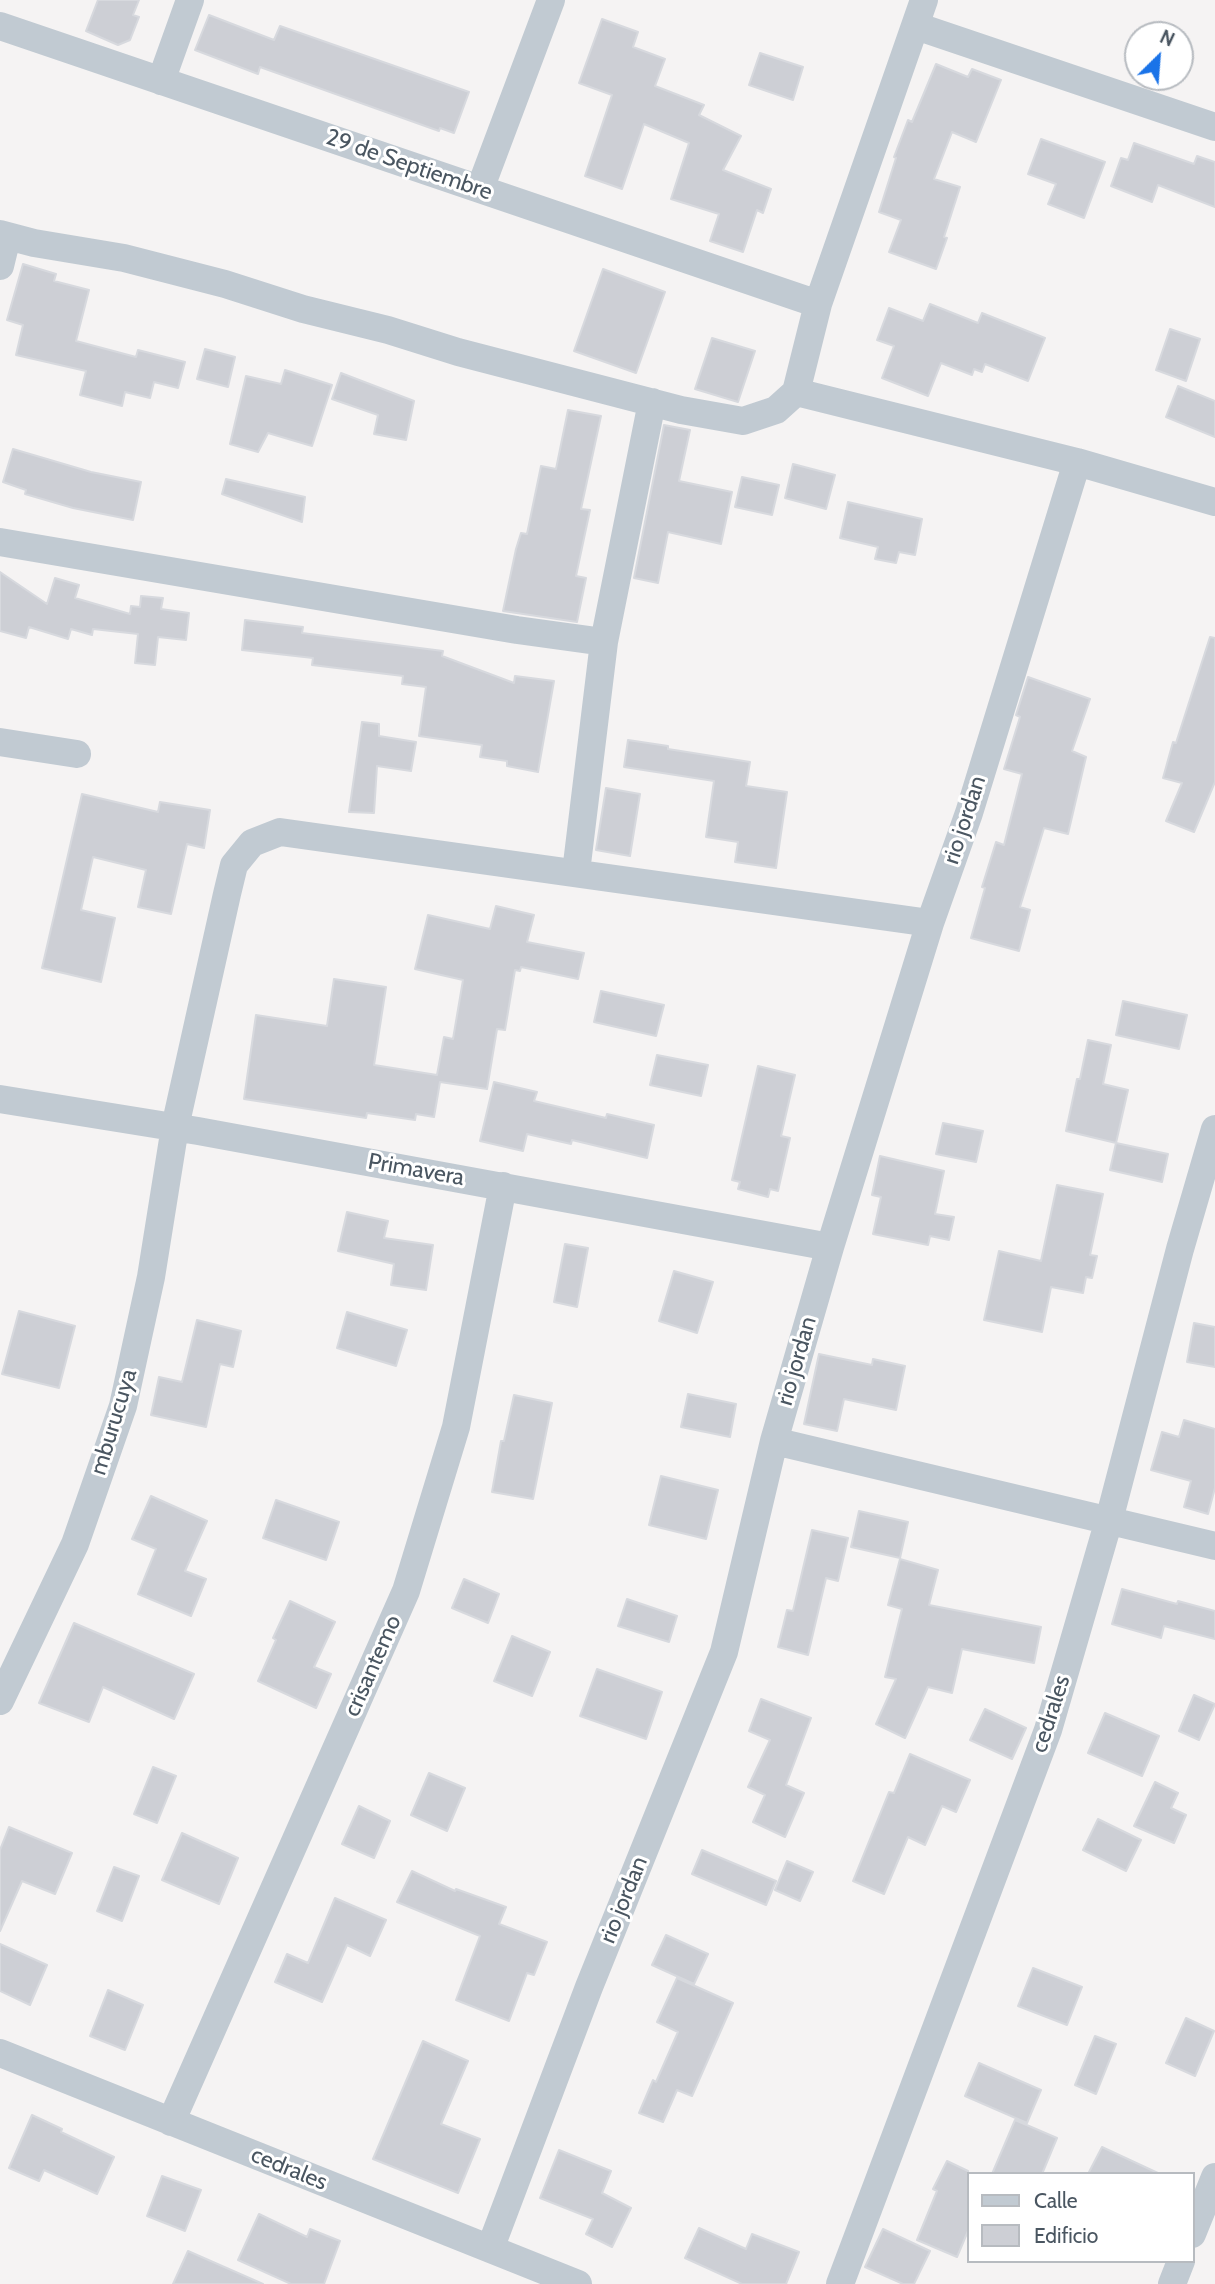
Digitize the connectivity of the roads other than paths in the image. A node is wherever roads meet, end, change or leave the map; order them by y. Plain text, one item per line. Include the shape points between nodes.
1 (190, 0) edge
2 (551, 0) edge
3 (920, 13) edge
4 (0, 26) edge
5 (161, 81) junction
6 (1215, 127) edge
7 (480, 189) junction
8 (4, 236) edge
9 (0, 266) edge
10 (818, 304) junction
11 (796, 392) junction
12 (652, 401) junction
13 (1077, 462) junction
14 (1215, 502) edge
15 (0, 542) edge
16 (604, 642) junction
17 (0, 742) edge
18 (77, 754) dead end
19 (576, 872) junction
20 (930, 923) junction
21 (0, 1099) edge
22 (175, 1127) junction
23 (1215, 1129) edge
24 (503, 1186) junction
25 (830, 1247) junction
26 (775, 1441) junction
27 (1109, 1521) junction
28 (1215, 1546) edge
29 (0, 1701) edge
30 (0, 2053) edge
31 (171, 2122) junction
32 (1215, 2177) edge
33 (1194, 2229) edge
34 (490, 2249) junction
35 (1180, 2263) edge
36 (578, 2284) edge
37 (840, 2284) edge
38 (1172, 2284) edge

1 - 5 street
2 - 7 street
3 - 6 street
3 - 10 street
4 - 5 street, 29 de Septiembre
5 - 7 street, 29 de Septiembre
7 - 10 street, 29 de Septiembre
8 - 9 street
8 - 12 street via 124,258
10 - 11 street
11 - 12 street via 776,410 743,421
11 - 13 street
12 - 16 street
13 - 14 street
13 - 20 street, rio jordan via 969,813
15 - 16 street
16 - 19 street
17 - 18 street
19 - 20 street, mburucuya
19 - 22 street, mburucuya via 280,832 252,843 234,865
20 - 25 street, rio jordan
21 - 22 street, Primavera
22 - 24 street, Primavera
22 - 29 street, mburucuya via 151,1277 123,1406 75,1544
23 - 27 street, cedrales
24 - 25 street, Primavera
24 - 31 street, crisantemo via 456,1427 406,1591
25 - 26 street, rio jordan
26 - 27 street
26 - 34 street, rio jordan via 724,1652
27 - 28 street
27 - 37 street, cedrales via 1048,1730
30 - 31 street, cedrales
31 - 34 street, cedrales
32 - 33 street
34 - 36 street, cedrales
35 - 38 street

